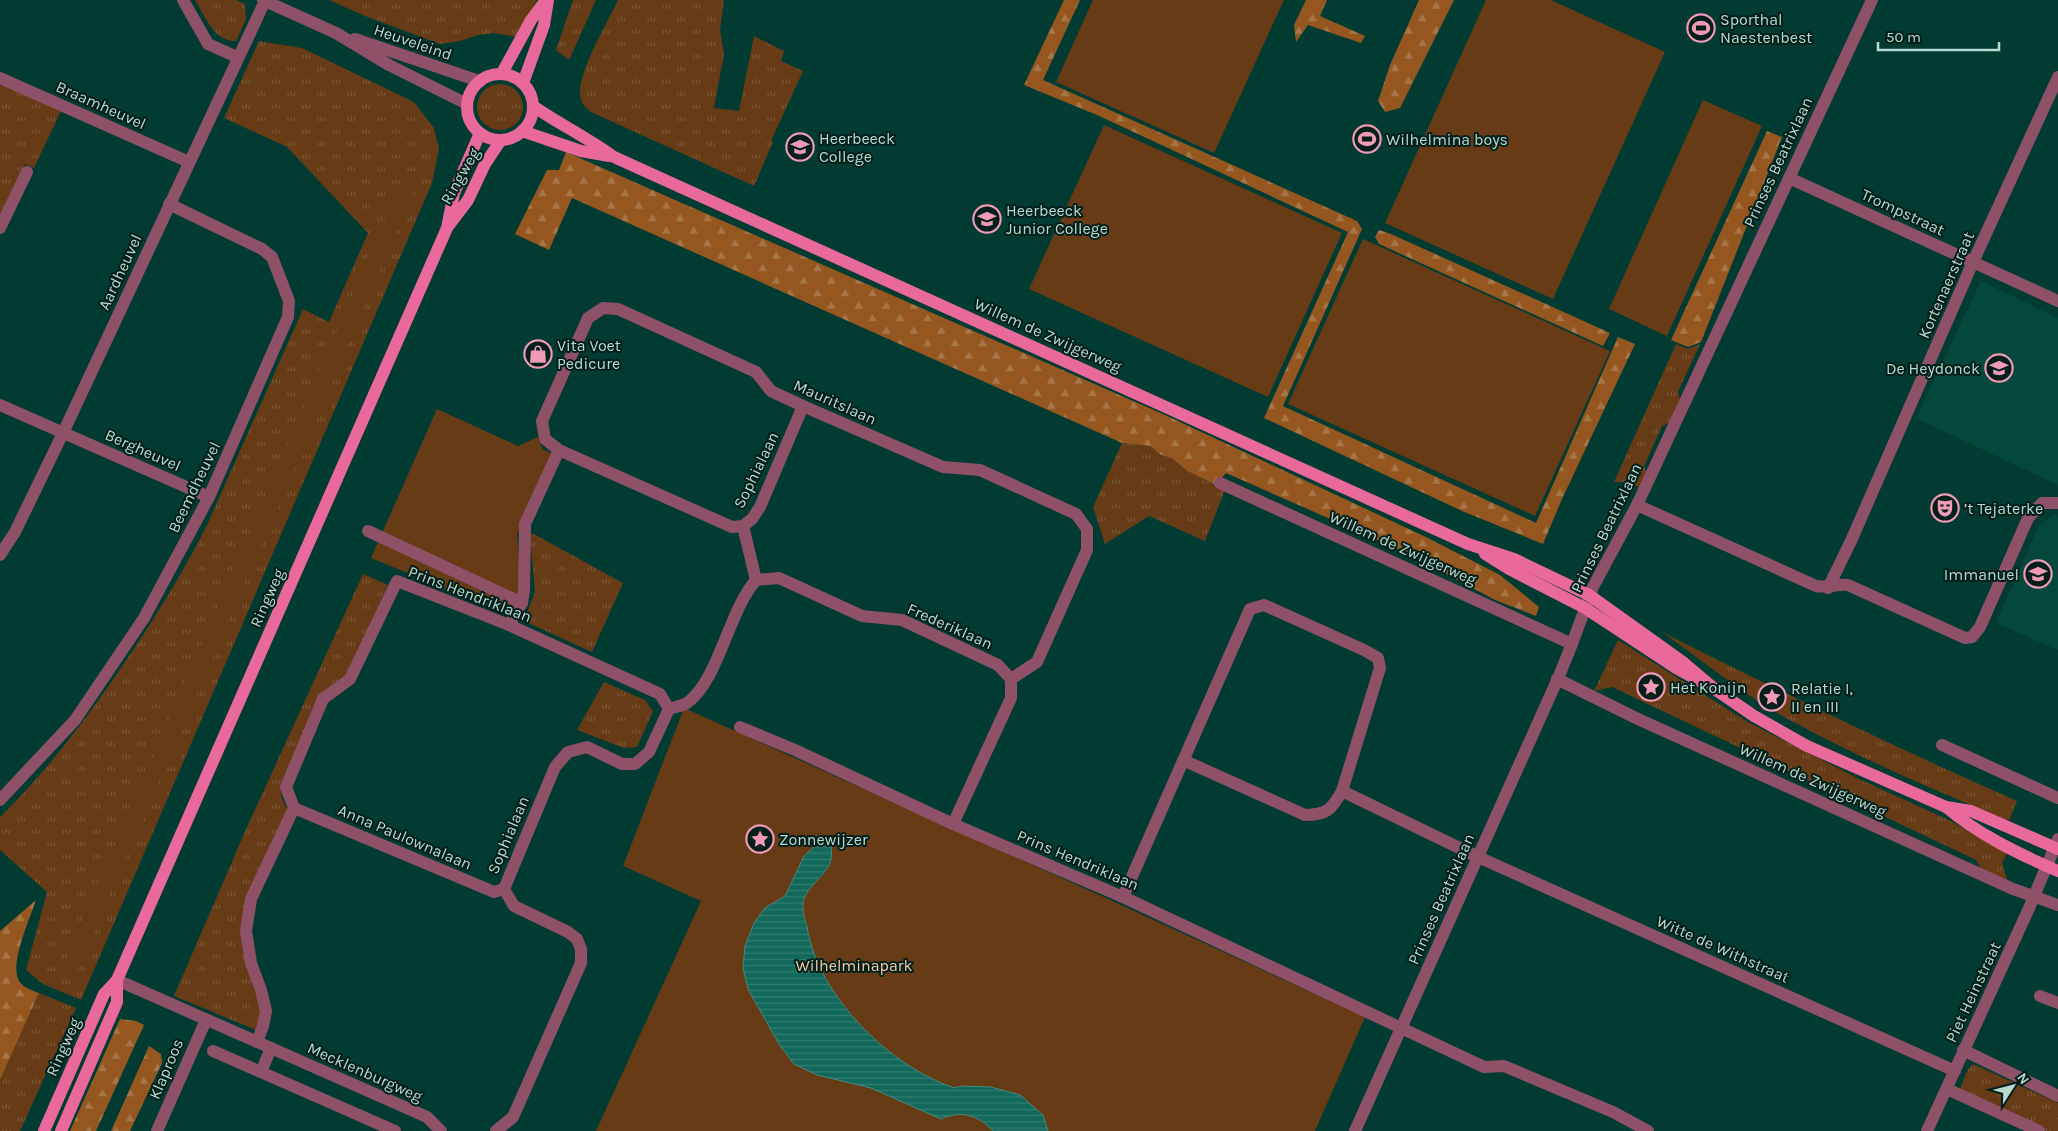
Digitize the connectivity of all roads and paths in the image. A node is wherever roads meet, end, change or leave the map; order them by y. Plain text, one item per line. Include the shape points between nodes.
1 (183, 0) edge
2 (264, 0) edge
3 (547, 0) edge
4 (1872, 0) edge
5 (336, 33) junction
6 (237, 58) junction
7 (502, 74) junction
8 (0, 78) edge
9 (2058, 78) edge
10 (479, 80) junction
11 (523, 83) junction
12 (467, 104) junction
13 (533, 106) junction
14 (522, 131) junction
15 (480, 133) junction
16 (501, 140) junction
17 (614, 157) junction
18 (189, 162) junction
19 (27, 172) dead end
20 (1789, 178) junction
21 (169, 204) junction
22 (0, 228) edge
23 (446, 228) junction
24 (1973, 262) junction
25 (2058, 301) edge
26 (0, 405) edge
27 (804, 406) junction
28 (63, 433) junction
29 (560, 450) junction
30 (1220, 482) dead end
31 (209, 497) junction
32 (2058, 503) edge
33 (1637, 505) junction
34 (743, 526) junction
35 (368, 531) dead end
36 (1468, 544) junction
37 (0, 555) edge
38 (756, 580) junction
39 (1828, 588) junction
40 (1589, 595) junction
41 (522, 603) junction
42 (1585, 608) junction
43 (509, 625) junction
44 (1572, 644) junction
45 (1011, 679) junction
46 (1557, 679) junction
47 (1716, 690) junction
48 (669, 709) junction
49 (740, 727) dead end
50 (1942, 745) dead end
51 (1184, 760) junction
52 (1342, 791) junction
53 (2058, 798) edge
54 (0, 800) edge
55 (1946, 807) junction
56 (294, 808) junction
57 (953, 824) junction
58 (2057, 845) edge
59 (1478, 857) junction
60 (2052, 868) edge
61 (504, 889) junction
62 (1123, 896) junction
63 (2034, 898) junction
64 (2058, 905) edge
65 (117, 980) junction
66 (2040, 996) dead end
67 (2058, 1003) edge
68 (206, 1020) junction
69 (1400, 1028) junction
70 (257, 1042) junction
71 (271, 1048) junction
72 (1963, 1050) junction
73 (213, 1051) dead end
74 (1955, 1071) junction
75 (261, 1072) junction
76 (1947, 1090) junction
77 (2058, 1096) edge
78 (44, 1131) edge
79 (61, 1131) edge
80 (157, 1131) edge
81 (395, 1131) edge
82 (442, 1131) edge
83 (496, 1131) edge
84 (1355, 1131) edge
85 (1648, 1131) edge
86 (1927, 1131) edge
87 (2039, 1131) edge

1 - 6 street via 208,44
2 - 5 street, Heuveleind
2 - 6 street, Aardheuvel
3 - 7 main road via 531,20
3 - 11 main road via 544,25
4 - 20 street, Prinses Beatrixlaan
5 - 10 street, Heuveleind
5 - 12 street, Heuveleind via 389,65
6 - 18 street, Aardheuvel
7 - 10 main road
7 - 11 main road
8 - 18 street, Braamheuvel
9 - 24 street, Kortenaerstraat
10 - 12 main road via 469,93
11 - 13 main road
12 - 15 main road via 471,124
13 - 14 main road via 529,122
13 - 17 main road, Willem de Zwijgerweg
14 - 16 main road
14 - 17 main road, Willem de Zwijgerweg via 580,151
15 - 16 main road
15 - 23 main road, Ringweg via 454,193
16 - 23 main road, Ringweg via 484,164 468,200
17 - 36 main road, Willem de Zwijgerweg
18 - 21 street, Aardheuvel
19 - 22 street
20 - 24 street, Trompstraat
20 - 33 street, Prinses Beatrixlaan
21 - 28 street, Aardheuvel
21 - 31 street, Beemdheuvel via 262,249 272,257 289,302 288,317
23 - 65 main road, Ringweg
24 - 25 street, Trompstraat
24 - 39 street, Kortenaerstraat
26 - 28 street, Bergheuvel
27 - 29 street, Mauritslaan via 771,391 756,372 618,309 603,308 588,318 542,421 545,439
27 - 34 street, Sophialaan via 760,507
27 - 45 street, Mauritslaan via 943,467 980,470 1076,514 1087,529 1087,550 1038,662
28 - 31 street, Bergheuvel
28 - 37 street, Aardheuvel via 15,532
29 - 34 street, Mauritslaan via 732,527
29 - 41 street via 525,524
30 - 44 street, Willem de Zwijgerweg
31 - 54 street, Beemdheuvel via 144,618 74,720
32 - 39 street via 2042,503 2028,518 1980,627 1972,637 1965,638 1848,585 1837,584
33 - 39 street via 1816,586
33 - 40 street, Prinses Beatrixlaan
34 - 38 street, Sophialaan
35 - 41 street
36 - 40 main road, Willem de Zwijgerweg via 1514,559
36 - 42 main road, Willem de Zwijgerweg
38 - 45 street, Frederiklaan via 778,578 862,616 902,620 998,665
38 - 48 street via 745,593 704,686 686,704
40 - 42 street, Prinses Beatrixlaan
40 - 47 main road, Willem de Zwijgerweg
41 - 43 street
42 - 44 street, Prinses Beatrixlaan
42 - 47 main road, Willem de Zwijgerweg via 1676,668
43 - 48 street, Prins Hendriklaan via 660,694
43 - 56 street, Prins Hendriklaan via 397,581 350,679 323,699 286,787
44 - 46 street, Prinses Beatrixlaan
45 - 57 street via 1011,698
46 - 59 street, Prinses Beatrixlaan
46 - 63 street, Willem de Zwijgerweg via 1638,719
47 - 55 main road, Willem de Zwijgerweg via 1807,746
48 - 61 street, Sophialaan via 649,752 635,764 622,764 587,747 568,752 555,767
49 - 57 street, Prins Hendriklaan
50 - 53 street
51 - 52 street via 1305,815 1319,815 1333,807
51 - 52 street via 1250,608 1264,605 1378,658 1380,668
51 - 62 street
52 - 59 street, Witte de Withstraat
55 - 58 main road, Willem de Zwijgerweg via 1971,811
55 - 60 main road, Willem de Zwijgerweg via 1966,824
56 - 61 street, Anna Paulownalaan via 494,892
56 - 70 street via 251,899 246,930 250,963 266,1011
57 - 62 street, Prins Hendriklaan
58 - 60 street, Piet Heinstraat
59 - 69 street, Prinses Beatrixlaan
59 - 74 street, Witte de Withstraat
60 - 63 street, Piet Heinstraat
61 - 83 street, Sophialaan via 514,906 577,939 581,963 513,1117
62 - 69 street, Prins Hendriklaan
63 - 64 street, Willem de Zwijgerweg
63 - 72 street, Piet Heinstraat
65 - 68 street, Mecklenburgweg
65 - 78 main road, Ringweg via 104,994
65 - 79 main road, Ringweg via 118,1002
66 - 67 street
68 - 70 street, Mecklenburgweg
68 - 80 street, Klaproos
69 - 84 street, Prinses Beatrixlaan
69 - 85 street, Prins Hendriklaan via 1484,1067 1504,1066 1613,1112
70 - 71 street, Mecklenburgweg
71 - 75 street
71 - 82 street, Mecklenburgweg via 426,1117
72 - 74 street, Piet Heinstraat
72 - 77 street
73 - 75 street
74 - 76 street, Piet Heinstraat
75 - 81 street
76 - 86 street, Piet Heinstraat
76 - 87 street

